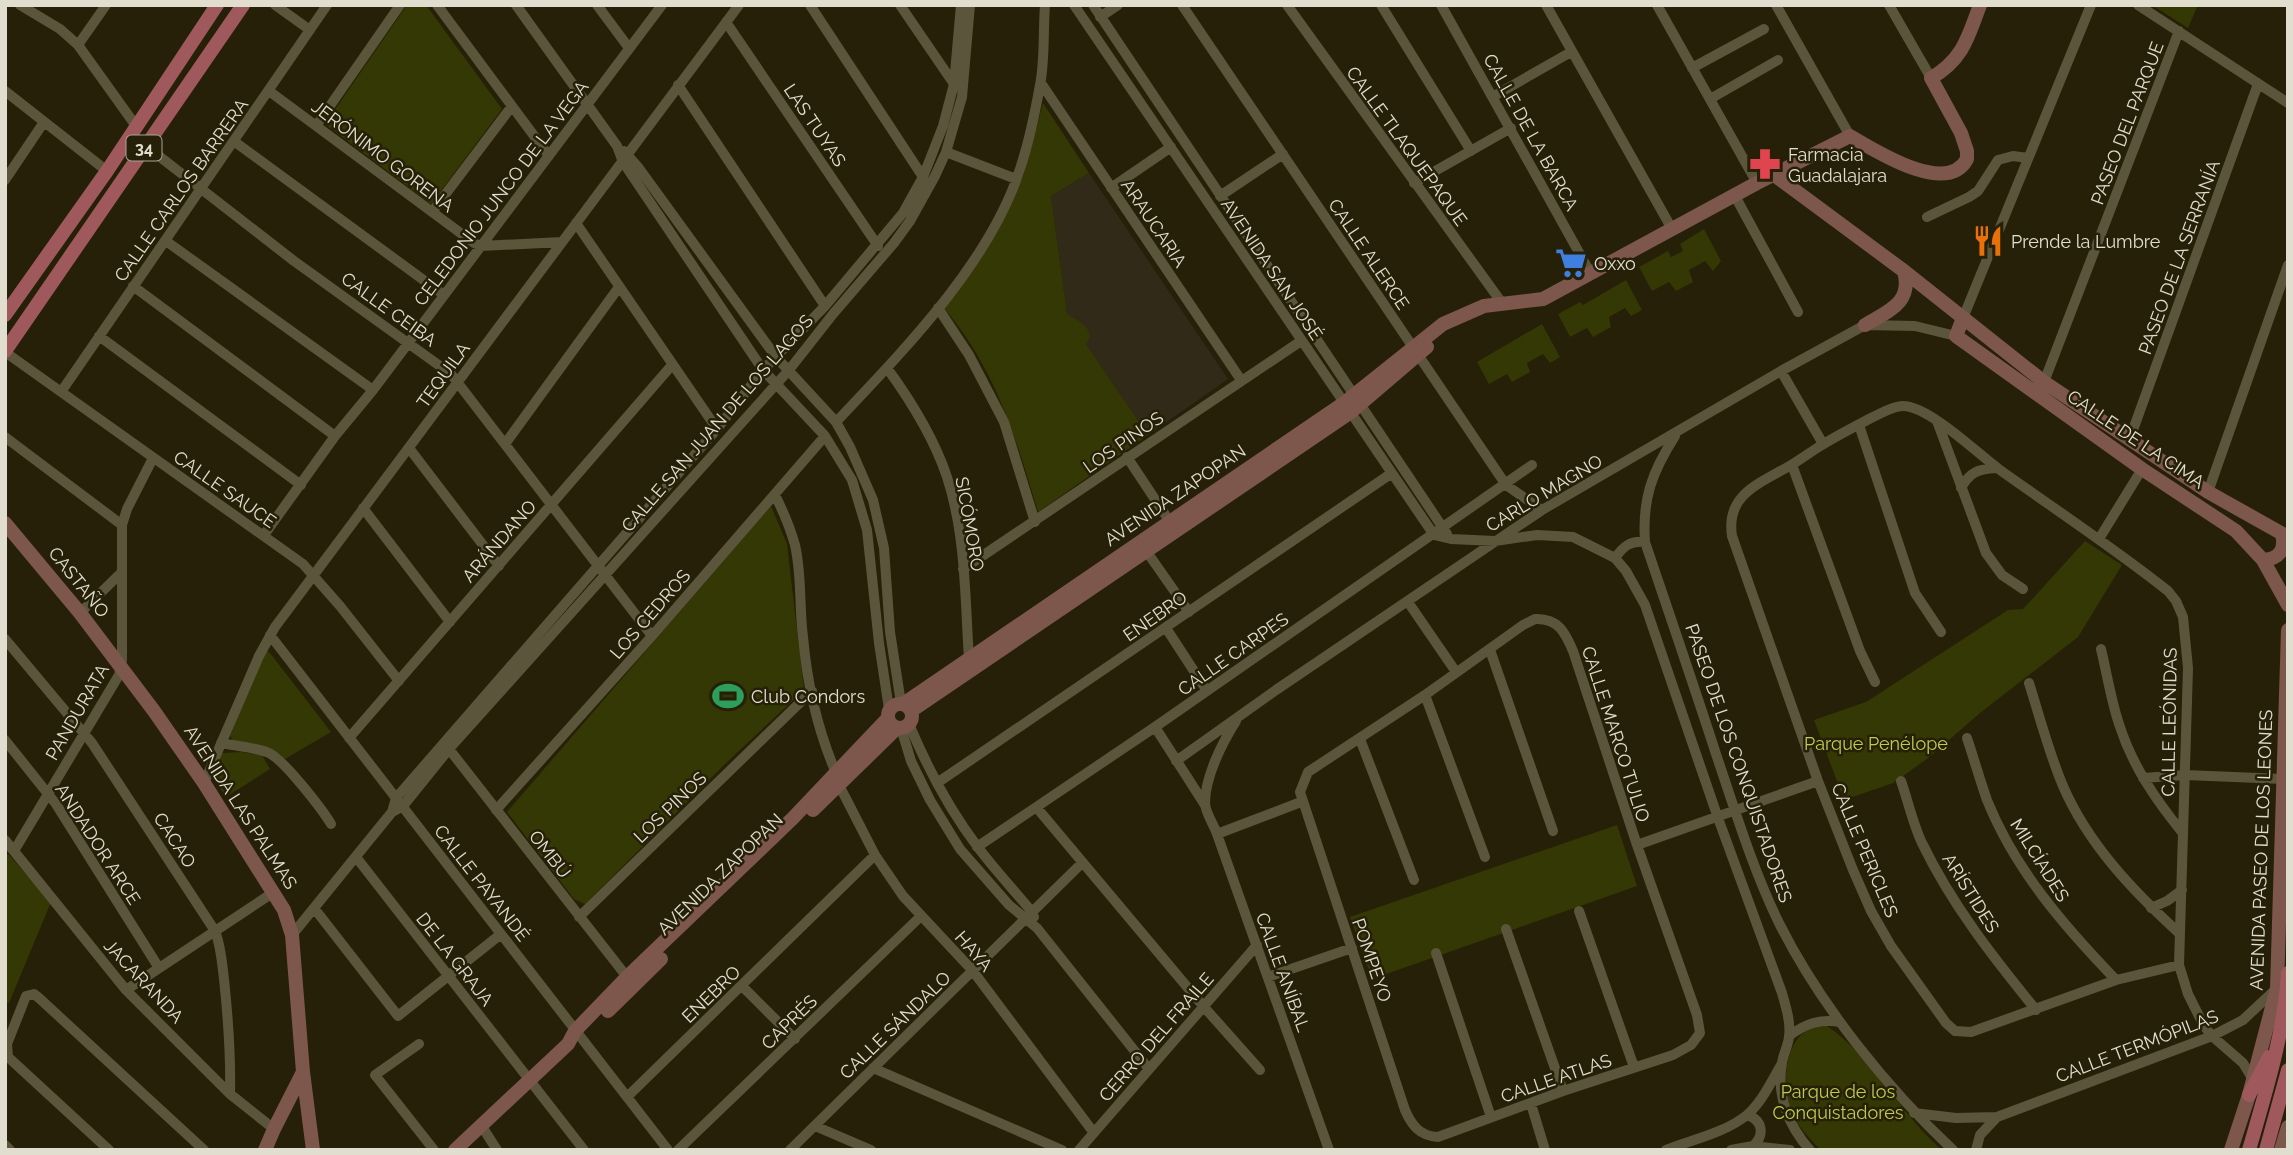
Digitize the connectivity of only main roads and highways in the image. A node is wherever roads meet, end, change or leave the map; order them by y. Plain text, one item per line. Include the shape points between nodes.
1 (217, 5) edge
2 (243, 5) edge
3 (5, 315) edge
4 (5, 351) edge
5 (2288, 973) edge
6 (2280, 1038) junction
7 (2288, 1070) edge
8 (2288, 1091) edge
9 (2249, 1095) road end
10 (2272, 1131) junction
11 (2249, 1150) edge
12 (2266, 1150) edge

1 - 3 main road, 34
2 - 4 main road, 34
5 - 6 main road, AVENIDA PASEO DE LOS LEONES
6 - 9 main road
6 - 11 main road, AVENIDA PASEO DE LOS LEONES
7 - 10 main road
8 - 10 main road
10 - 12 main road

